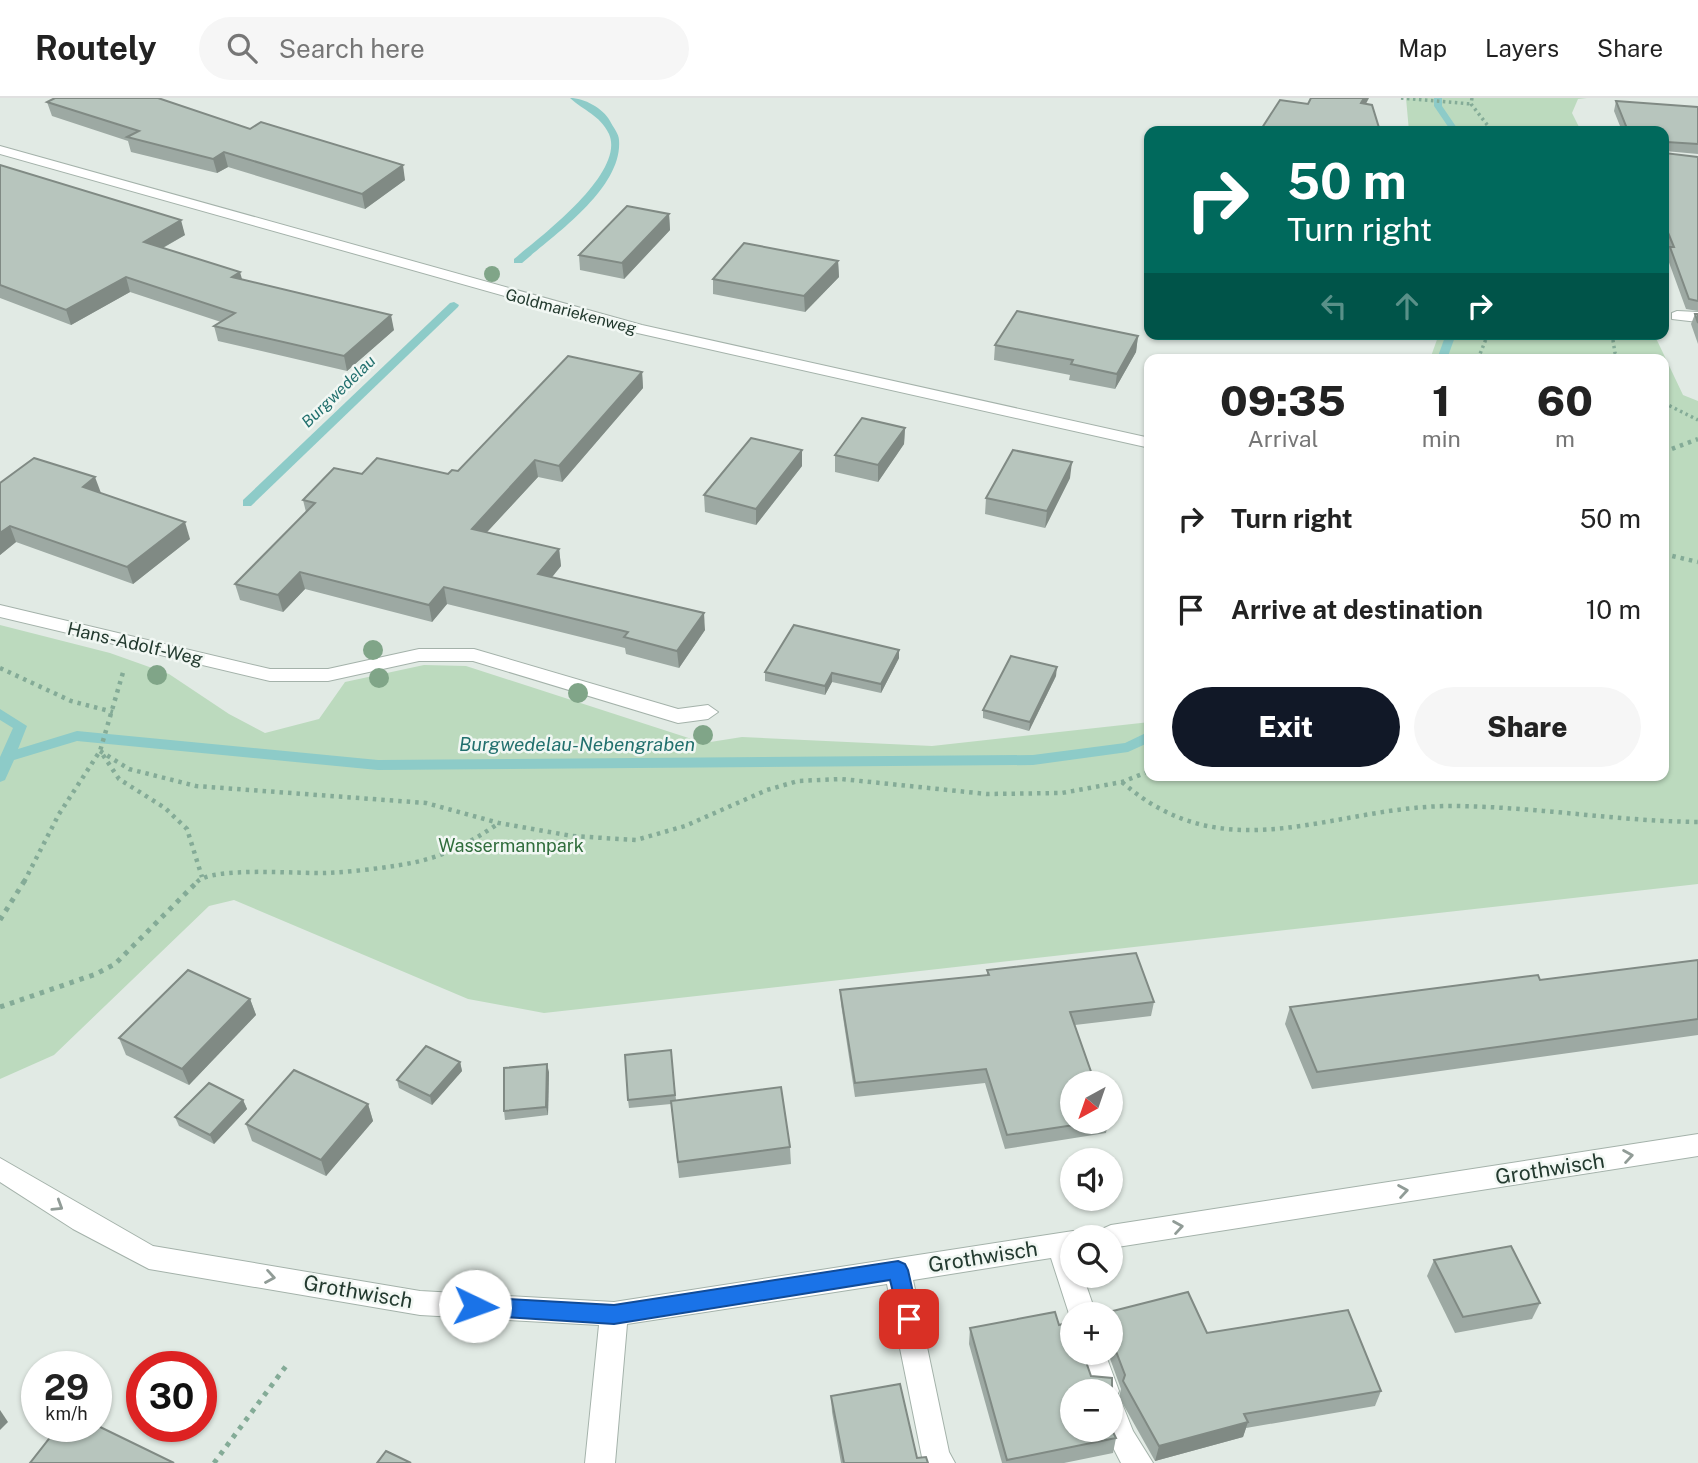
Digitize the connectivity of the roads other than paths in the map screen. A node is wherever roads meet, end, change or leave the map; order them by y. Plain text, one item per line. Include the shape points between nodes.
1 (0, 150) edge
2 (1678, 316) dead end
3 (1698, 317) edge
4 (1144, 442) edge
5 (0, 611) edge
6 (708, 712) dead end
7 (1698, 1145) edge
8 (0, 1169) edge
9 (1123, 1235) edge
10 (1060, 1245) edge
11 (898, 1270) junction
12 (614, 1314) junction
13 (1123, 1440) edge
14 (600, 1463) edge
15 (940, 1463) edge
16 (1139, 1463) edge

1 - 4 street, Goldmariekenweg via 639,329
2 - 3 street
5 - 6 street, Hans-Adolf-Weg via 270,675 328,675 418,655 474,655 678,716
9 -> 7 street, Grothwisch
8 -> 12 street, Grothwisch via 149,1257 420,1303
10 - 11 street, Grothwisch
11 - 12 street, Grothwisch
11 - 15 street
12 - 14 street
13 - 16 street

